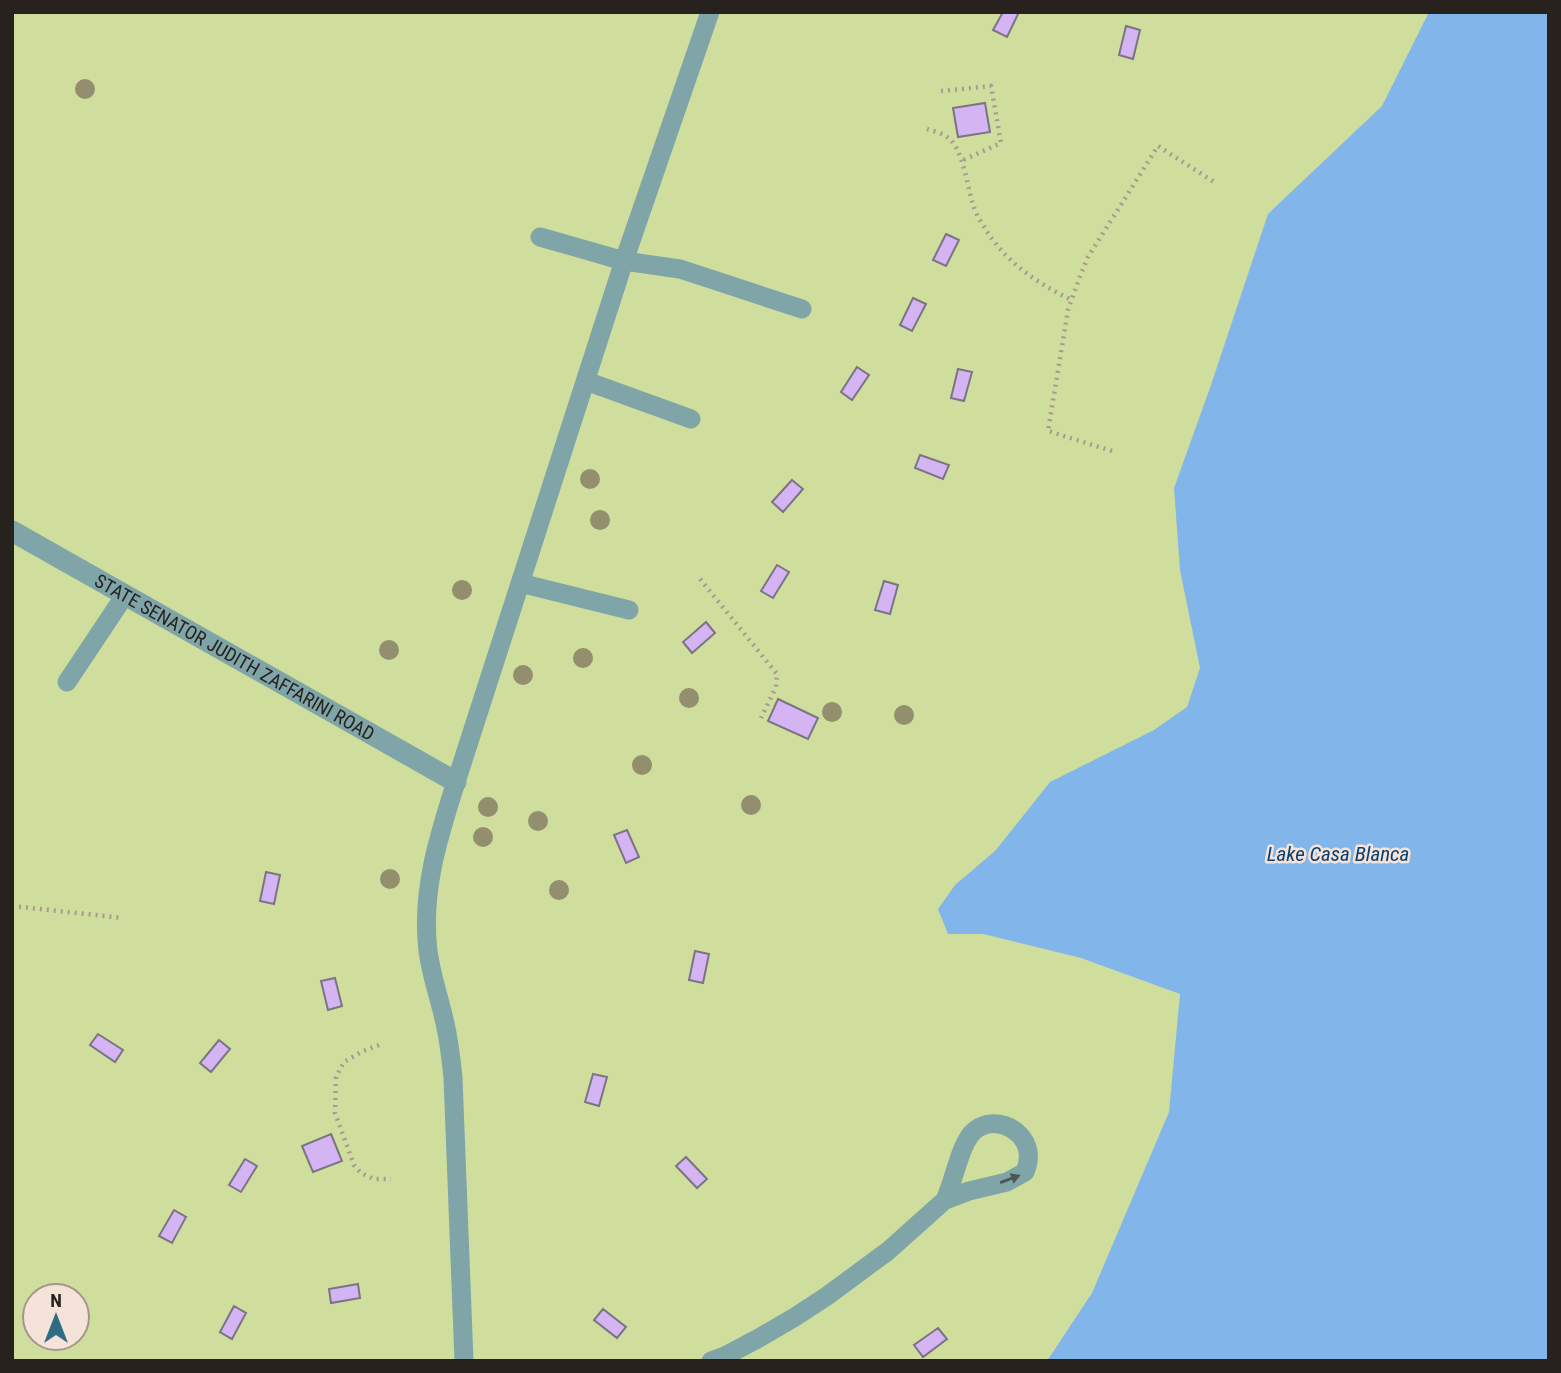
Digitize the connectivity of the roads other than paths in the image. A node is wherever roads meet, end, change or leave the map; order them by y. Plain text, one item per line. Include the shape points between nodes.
1 (709, 12) edge
2 (540, 237) dead end
3 (625, 261) junction
4 (802, 309) dead end
5 (586, 381) junction
6 (691, 419) dead end
7 (12, 531) edge
8 (520, 583) junction
9 (125, 595) junction
10 (629, 610) dead end
11 (67, 682) dead end
12 (456, 782) junction
13 (945, 1199) junction
14 (464, 1361) edge
15 (711, 1361) edge

1 - 3 lane
2 - 3 lane
3 - 4 lane via 680,269
3 - 5 lane
5 - 6 lane
5 - 8 lane
7 - 9 street, STATE SENATOR JUDITH ZAFFARINI ROAD
8 - 10 lane
8 - 12 lane
9 - 11 lane
9 - 12 street, STATE SENATOR JUDITH ZAFFARINI ROAD
12 - 14 lane via 432,865 426,922 453,1078
13 -> 13 lane via 1007,1182 1025,1172 1028,1152 1016,1131 1004,1124 989,1124 971,1134
13 - 15 lane via 888,1251 827,1296

